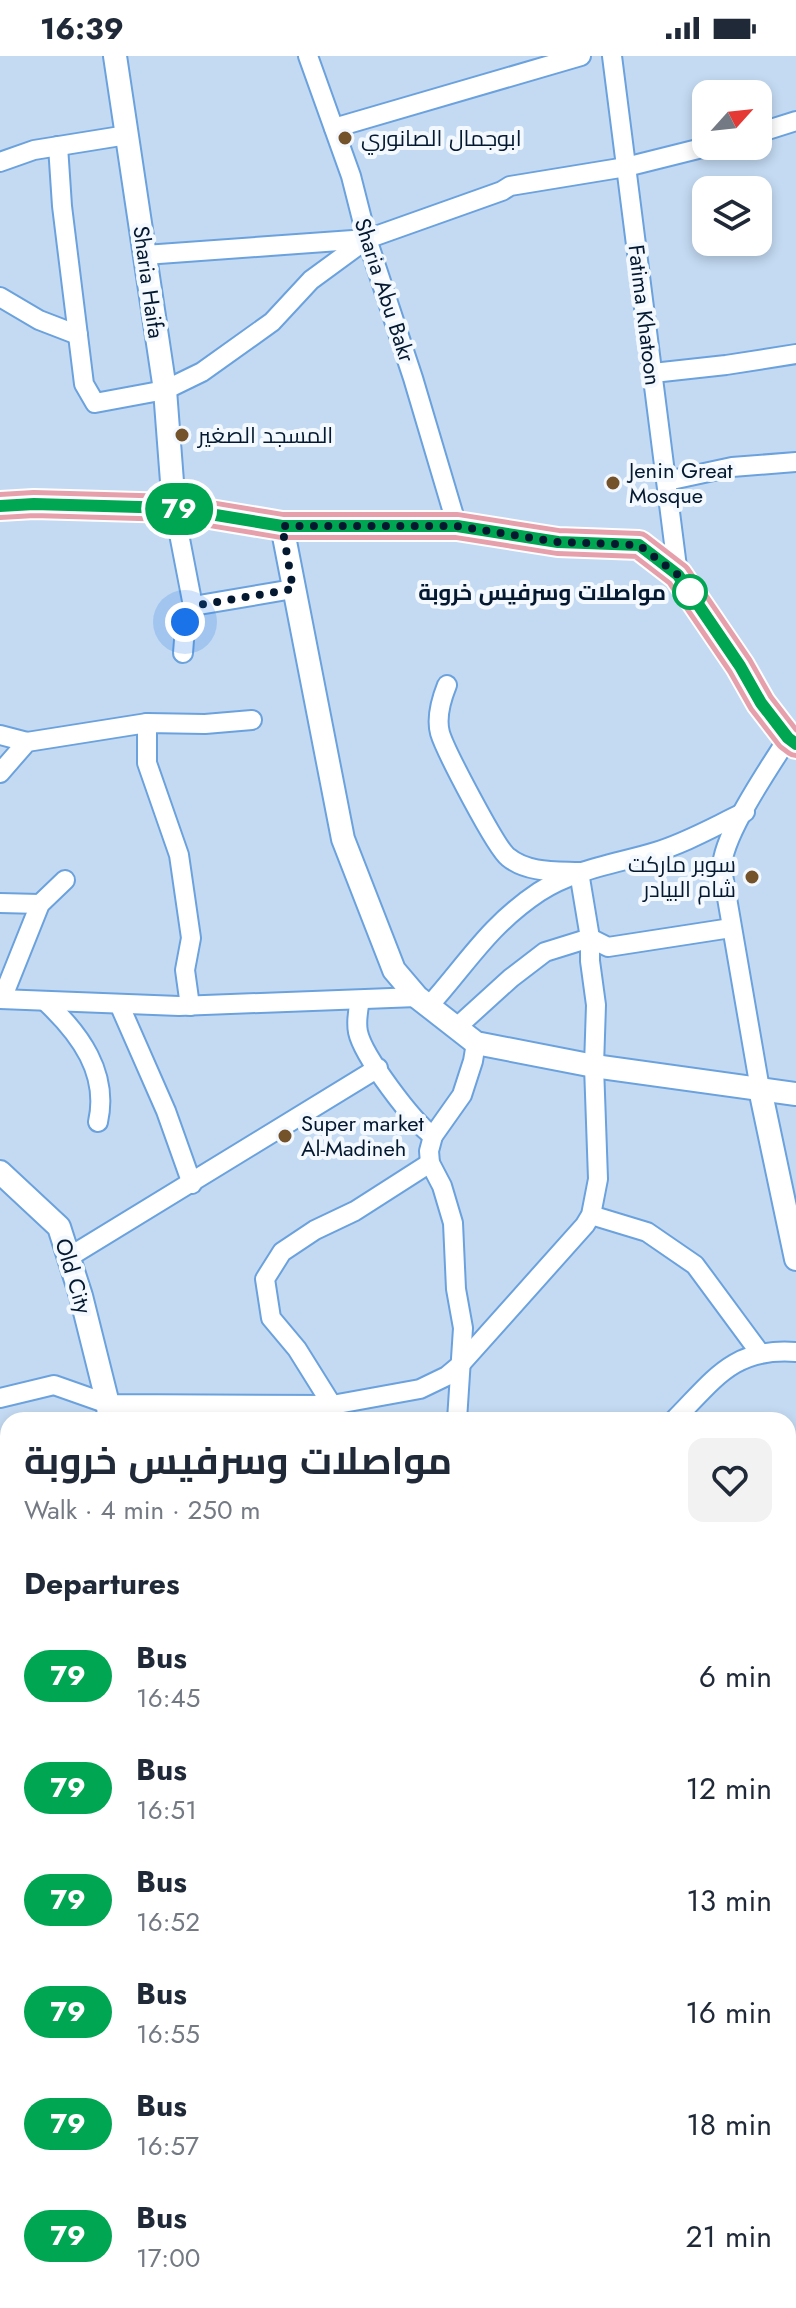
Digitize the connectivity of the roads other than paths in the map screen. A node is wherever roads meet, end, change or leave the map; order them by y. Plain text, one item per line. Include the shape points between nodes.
1 (115, 56) edge
2 (308, 56) edge
3 (581, 56) edge
4 (612, 56) edge
5 (796, 121) edge
6 (334, 128) junction
7 (772, 129) edge
8 (127, 135) junction
9 (58, 146) junction
10 (692, 150) edge
11 (0, 162) edge
12 (626, 167) junction
13 (367, 239) junction
14 (145, 255) junction
15 (0, 297) edge
16 (78, 335) junction
17 (796, 354) edge
18 (653, 373) junction
19 (165, 390) junction
20 (796, 462) edge
21 (667, 481) junction
22 (0, 506) edge
23 (174, 508) junction
24 (282, 526) junction
25 (457, 526) junction
26 (678, 575) junction
27 (293, 589) junction
28 (193, 606) junction
29 (183, 653) dead end
30 (447, 685) dead end
31 (252, 720) dead end
32 (147, 723) junction
33 (0, 735) edge
34 (792, 741) edge
35 (27, 742) junction
36 (0, 773) edge
37 (745, 812) junction
38 (579, 872) junction
39 (65, 880) dead end
40 (0, 903) edge
41 (40, 904) junction
42 (731, 928) junction
43 (590, 938) junction
44 (1, 999) edge
45 (360, 1000) junction
46 (46, 1002) junction
47 (423, 1002) junction
48 (119, 1004) junction
49 (190, 1006) junction
50 (457, 1027) junction
51 (476, 1043) junction
52 (594, 1066) junction
53 (378, 1068) junction
54 (760, 1089) junction
55 (796, 1094) edge
56 (98, 1122) dead end
57 (433, 1136) junction
58 (430, 1163) junction
59 (0, 1172) edge
60 (192, 1184) junction
61 (591, 1215) junction
62 (69, 1257) junction
63 (796, 1259) edge
64 (796, 1352) edge
65 (760, 1353) junction
66 (459, 1366) junction
67 (0, 1398) edge
68 (332, 1405) junction
69 (108, 1412) edge
70 (324, 1412) edge
71 (457, 1412) edge
72 (682, 1412) edge

1 - 8 street, Sharia Haifa
2 - 6 street, Sharia Abu Bakr
3 - 6 street
4 - 12 street, Fatima Khatoon
5 - 7 street
6 - 13 street, Sharia Abu Bakr
8 - 9 street
8 - 14 street, Sharia Haifa
9 - 11 street
9 - 16 street
10 - 12 street
12 - 13 street via 510,186
12 - 18 street, Fatima Khatoon
13 - 14 street
13 - 19 street via 311,280 253,336 202,372
13 - 25 street, Sharia Abu Bakr
14 - 19 street, Sharia Haifa
15 - 16 street
16 - 19 street via 84,384 95,403
17 - 18 street
18 - 21 street, Fatima Khatoon
19 - 23 street, Sharia Haifa
20 - 21 street via 741,466
21 - 26 street, Fatima Khatoon
22 - 23 main road
23 - 24 main road
23 - 28 street
24 - 25 main road
24 - 27 street
25 - 26 main road via 558,542 639,545
26 - 34 main road via 761,703
27 - 28 street
27 - 47 street via 343,839 394,970
28 - 29 street via 186,614
30 - 38 street via 439,710 440,733 508,857 540,871
31 - 32 street
32 - 35 street
32 - 49 street via 147,763 179,855 191,938 185,970
33 - 35 street
34 - 37 street
35 - 36 street
37 - 38 street via 680,843
37 - 42 street via 722,856
38 - 43 street
38 - 47 street via 539,892 497,925 451,984
39 - 41 street
40 - 41 street
41 - 44 street
42 - 43 street via 608,947
42 - 54 street
43 - 50 street via 545,952
43 - 52 street
44 - 46 street
45 - 47 street
45 - 49 street
45 - 53 street via 358,1034
46 - 48 street
46 - 56 street via 73,1029 97,1073
47 - 50 street
48 - 49 street
48 - 60 street
50 - 51 street
51 - 52 street
51 - 57 street via 462,1095
52 - 54 street
52 - 61 street via 598,1179
53 - 57 street via 415,1121
53 - 60 street
54 - 55 street
54 - 63 street
57 - 58 street
58 - 66 street via 453,1223 463,1328
58 - 68 street via 282,1252 265,1279 271,1318
59 - 62 street, Old City via 59,1227
60 - 62 street
61 - 65 street via 647,1232 695,1265
61 - 66 street
62 - 69 street, Old City
64 - 65 street
65 - 72 street via 729,1364
66 - 68 street via 420,1389
66 - 71 street
67 - 69 street via 54,1385
68 - 69 street
68 - 70 street

